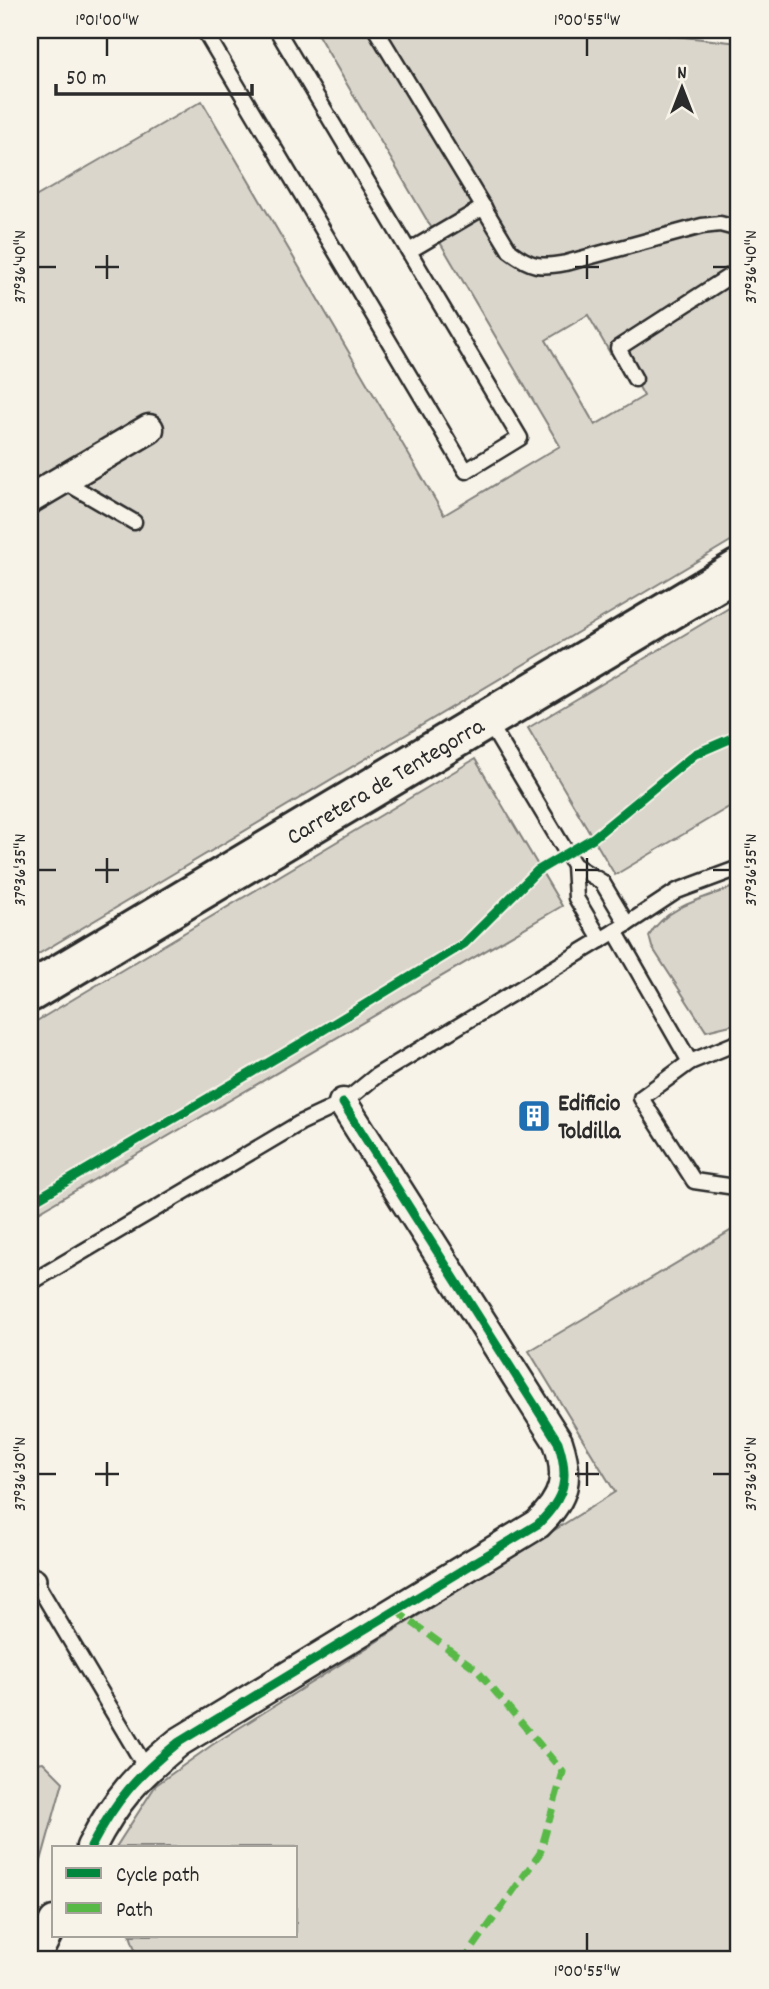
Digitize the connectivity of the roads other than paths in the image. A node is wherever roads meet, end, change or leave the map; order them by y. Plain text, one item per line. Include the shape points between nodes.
1 (204, 30) edge
2 (277, 30) edge
3 (376, 30) edge
4 (484, 207) junction
5 (739, 229) edge
6 (409, 251) junction
7 (739, 270) edge
8 (635, 379) dead end
9 (149, 429) dead end
10 (62, 480) junction
11 (30, 499) edge
12 (134, 522) dead end
13 (739, 569) edge
14 (488, 719) junction
15 (574, 865) junction
16 (739, 868) edge
17 (621, 928) junction
18 (601, 940) junction
19 (30, 992) edge
20 (739, 1042) edge
21 (690, 1062) junction
22 (344, 1103) junction
23 (739, 1186) edge
24 (30, 1283) edge
25 (31, 1578) edge
26 (146, 1768) junction
27 (92, 1846) edge
28 (52, 1925) edge
29 (35, 1959) edge

1 - 6 lane via 466,471 520,438
2 - 6 lane
3 - 4 lane
4 - 5 lane via 510,251 527,264 546,267 702,226
4 - 6 lane
7 - 8 lane via 618,348
9 - 10 street
10 - 11 street
10 - 12 lane
13 - 14 main road, Carretera de Tentegorra
14 - 15 lane
14 - 19 main road, Carretera de Tentegorra
15 - 17 lane via 602,882
15 - 18 lane via 576,898
16 - 17 lane via 677,891
17 - 18 lane
17 - 21 lane
18 - 22 lane via 376,1076
20 - 21 lane
21 - 23 lane via 641,1098 694,1181
22 - 24 lane via 300,1123
22 - 26 street via 558,1442 565,1462 561,1493 538,1524 179,1742
25 - 26 lane
26 - 27 street via 125,1791
28 - 29 street

